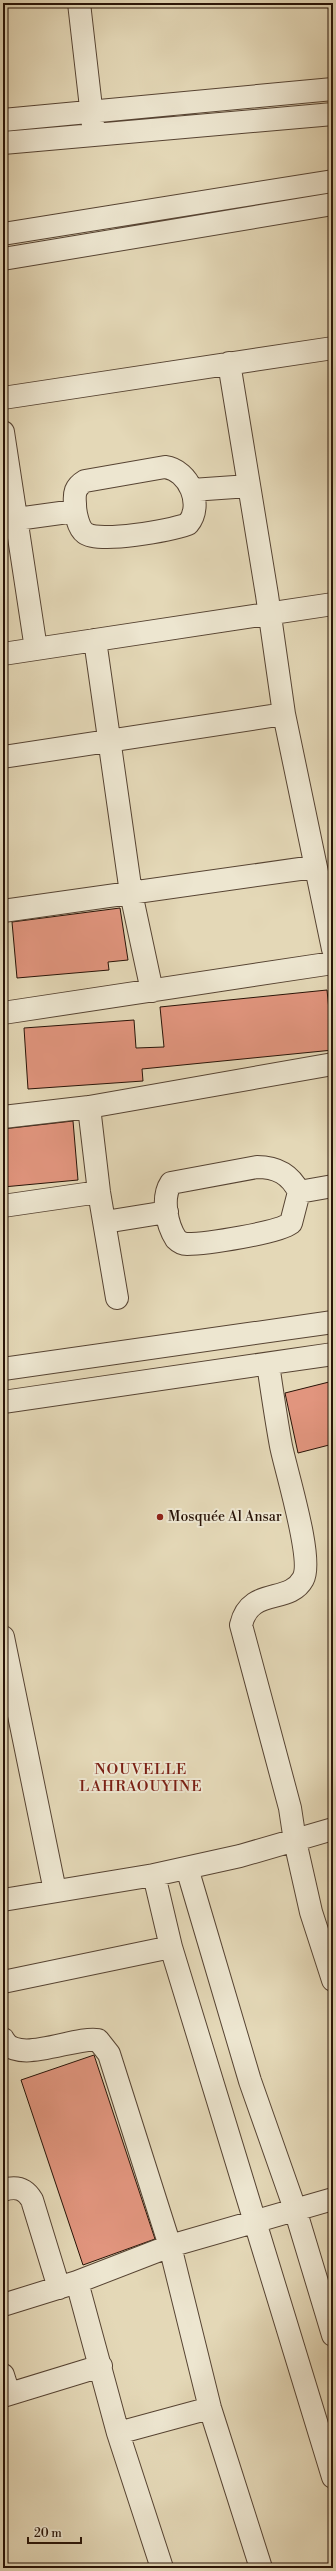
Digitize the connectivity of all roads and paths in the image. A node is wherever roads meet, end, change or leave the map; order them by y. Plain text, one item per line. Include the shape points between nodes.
1 (79, 3) edge
2 (333, 89) edge
3 (92, 112) junction
4 (333, 114) edge
5 (3, 120) edge
6 (94, 135) junction
7 (3, 143) edge
8 (333, 182) edge
9 (333, 204) edge
10 (3, 234) edge
11 (3, 259) edge
12 (333, 348) edge
13 (229, 363) junction
14 (3, 398) edge
15 (3, 432) edge
16 (249, 486) junction
17 (192, 490) junction
18 (75, 511) junction
19 (16, 519) junction
20 (333, 604) edge
21 (270, 614) junction
22 (94, 640) junction
23 (36, 649) junction
24 (3, 654) edge
25 (284, 714) junction
26 (109, 741) junction
27 (3, 757) edge
28 (314, 867) junction
29 (131, 892) junction
30 (3, 911) edge
31 (333, 949) edge
32 (333, 963) edge
33 (152, 991) junction
34 (3, 1013) edge
35 (333, 1064) edge
36 (89, 1107) junction
37 (3, 1117) edge
38 (333, 1186) edge
39 (99, 1192) junction
40 (299, 1192) junction
41 (3, 1206) edge
42 (167, 1212) junction
43 (106, 1222) junction
44 (117, 1298) dead end
45 (333, 1322) edge
46 (333, 1354) edge
47 (268, 1364) junction
48 (3, 1369) edge
49 (3, 1402) edge
50 (3, 1637) edge
51 (333, 1829) edge
52 (295, 1841) junction
53 (187, 1868) junction
54 (154, 1876) junction
55 (55, 1891) junction
56 (3, 1900) edge
57 (171, 1947) junction
58 (333, 1980) edge
59 (3, 1982) edge
60 (3, 2039) edge
61 (3, 2190) edge
62 (333, 2199) edge
63 (295, 2209) junction
64 (256, 2221) junction
65 (170, 2246) junction
66 (68, 2285) junction
67 (3, 2305) edge
68 (333, 2335) edge
69 (101, 2366) junction
70 (5, 2388) edge
71 (210, 2408) junction
72 (118, 2433) junction
73 (333, 2477) edge
74 (162, 2568) edge
75 (261, 2568) edge

1 - 3 street
2 - 3 street
3 - 5 street
3 - 6 street
4 - 6 street
6 - 7 street
8 - 10 street
9 - 11 street
12 - 13 street
13 - 14 street
13 - 16 street
15 - 19 street
16 - 17 street
16 - 21 street
17 - 18 street via 181,472 165,467 85,481 76,489
17 - 18 street via 192,517 188,524 182,526 100,537 85,533
18 - 19 street
19 - 23 street
20 - 21 street
21 - 22 street
21 - 25 street
22 - 23 street
22 - 26 street
23 - 24 street
25 - 26 street
25 - 28 street
26 - 27 street
26 - 29 street
28 - 29 street
28 - 31 street
29 - 30 street
29 - 33 street
32 - 33 street
33 - 34 street
35 - 36 street
36 - 37 street
36 - 39 street
38 - 40 street
39 - 41 street
39 - 43 street
40 - 42 street via 289,1176 276,1168 220,1173 171,1183 167,1192
40 - 42 street via 294,1214 286,1227 215,1240 187,1244 179,1242 173,1235
42 - 43 street
43 - 44 street
45 - 48 street
46 - 47 street
47 - 49 street
47 - 52 street via 281,1447 300,1530 306,1571 302,1581 291,1590 265,1597 249,1606 241,1626 290,1808
50 - 55 street
51 - 52 street
52 - 53 street
52 - 58 street via 311,1912
53 - 54 street
53 - 63 street via 250,2081
54 - 55 street
54 - 57 street
55 - 56 street
57 - 59 street
57 - 64 street
60 - 65 street via 11,2048 20,2052 32,2052 88,2039 98,2040 104,2045
61 - 66 street via 19,2188 27,2192
62 - 63 street
63 - 64 street
63 - 68 street
64 - 65 street
64 - 73 street
65 - 66 street
65 - 71 street
66 - 67 street
66 - 69 street
69 - 70 street
69 - 72 street
71 - 72 street
71 - 75 street
72 - 74 street

